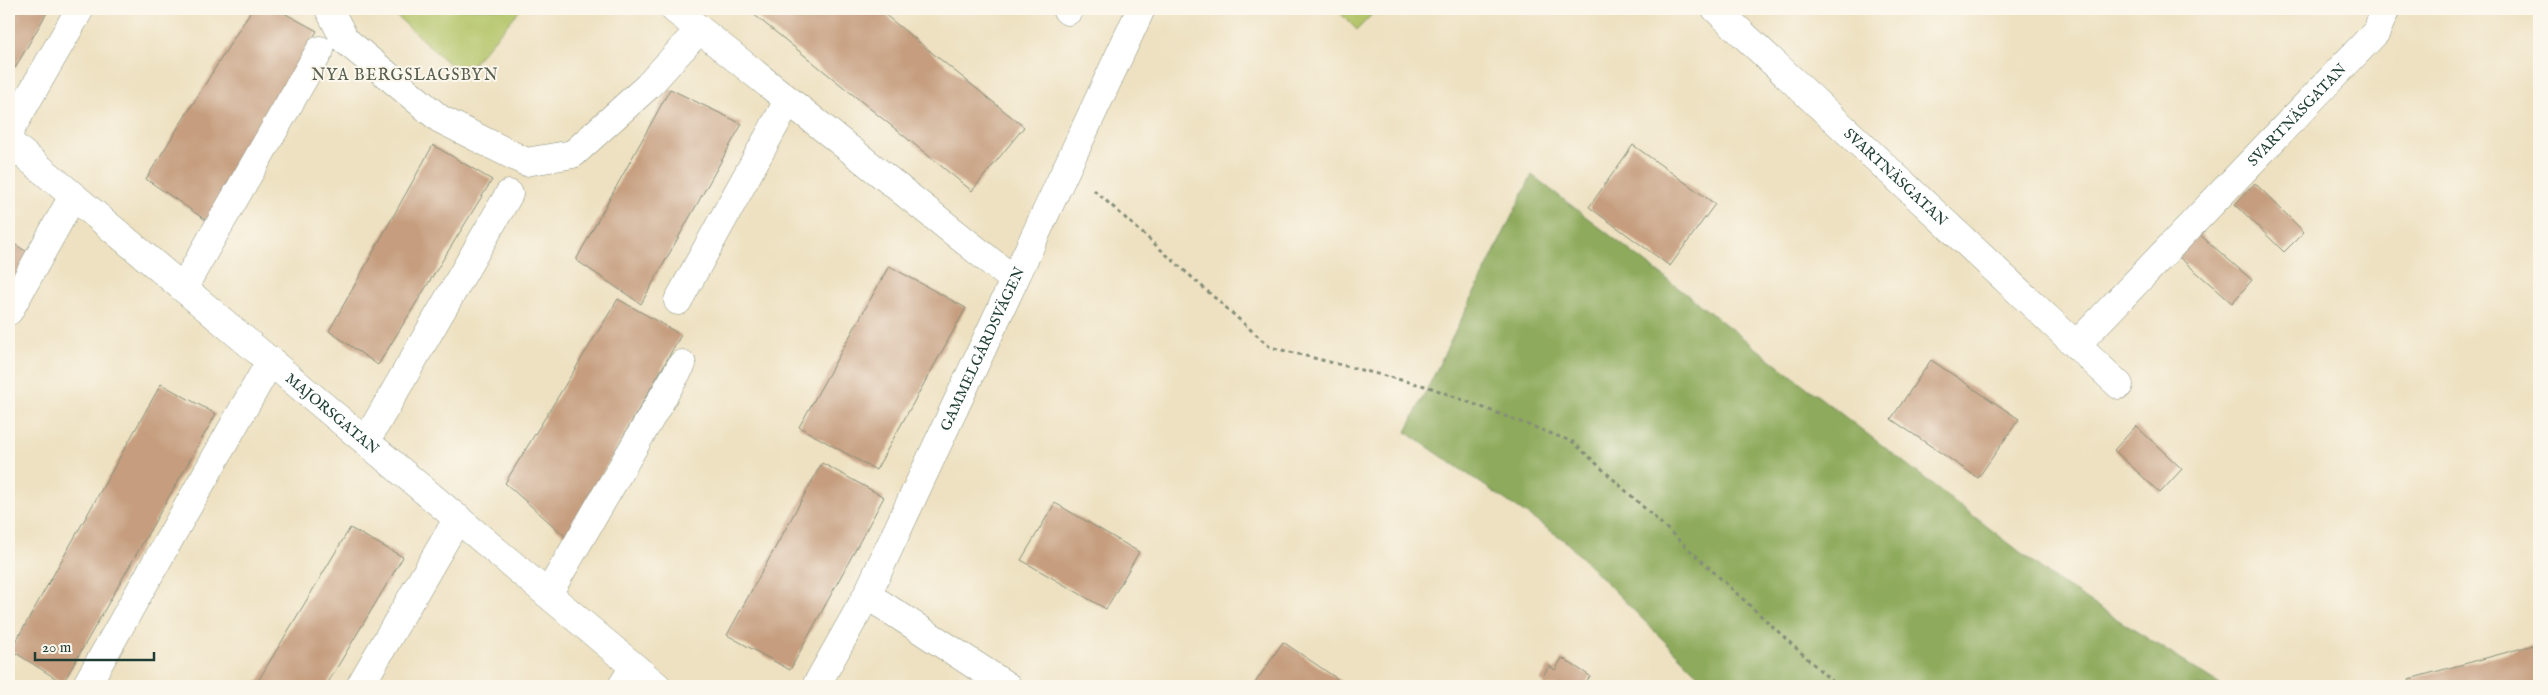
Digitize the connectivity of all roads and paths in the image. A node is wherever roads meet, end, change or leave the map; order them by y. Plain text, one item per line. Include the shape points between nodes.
1 (80, 9) edge
2 (329, 9) edge
3 (674, 9) edge
4 (1141, 9) edge
5 (1716, 9) edge
6 (2386, 9) edge
7 (699, 30) junction
8 (320, 50) dead end
9 (788, 101) junction
10 (9, 132) edge
11 (9, 142) edge
12 (1067, 166) junction
13 (509, 194) dead end
14 (73, 196) junction
15 (1014, 280) junction
16 (184, 288) junction
17 (678, 301) dead end
18 (9, 311) edge
19 (2076, 345) junction
20 (271, 360) junction
21 (682, 364) dead end
22 (2119, 385) dead end
23 (366, 441) junction
24 (458, 518) junction
25 (548, 594) junction
26 (866, 595) junction
27 (628, 677) edge
28 (86, 686) edge
29 (360, 686) edge
30 (656, 686) edge
31 (816, 686) edge
32 (1007, 686) edge
33 (1837, 686) edge

1 - 10 street
2 - 7 street via 345,40 440,119 526,162 573,154 648,86
3 - 7 street
4 - 12 street, GAMMELGÅRDSVÄGEN
5 - 19 street, SVARTNÄSGATAN
6 - 19 street, SVARTNÄSGATAN via 2376,32
7 - 9 street
8 - 16 street
9 - 15 street
9 - 17 street
11 - 14 street, MAJORSGATAN
12 - 15 street, GAMMELGÅRDSVÄGEN
12 - 33 path via 1270,347 1429,387 1573,442
13 - 23 street
14 - 16 street, MAJORSGATAN
14 - 18 street
15 - 26 street, GAMMELGÅRDSVÄGEN
16 - 20 street, MAJORSGATAN
19 - 22 street, SVARTNÄSGATAN
20 - 23 street, MAJORSGATAN
20 - 28 street
21 - 25 street
23 - 24 street, MAJORSGATAN
24 - 25 street, MAJORSGATAN
24 - 29 street
25 - 27 street, MAJORSGATAN
26 - 31 street, GAMMELGÅRDSVÄGEN
26 - 32 street
27 - 30 street, MAJORSGATAN

